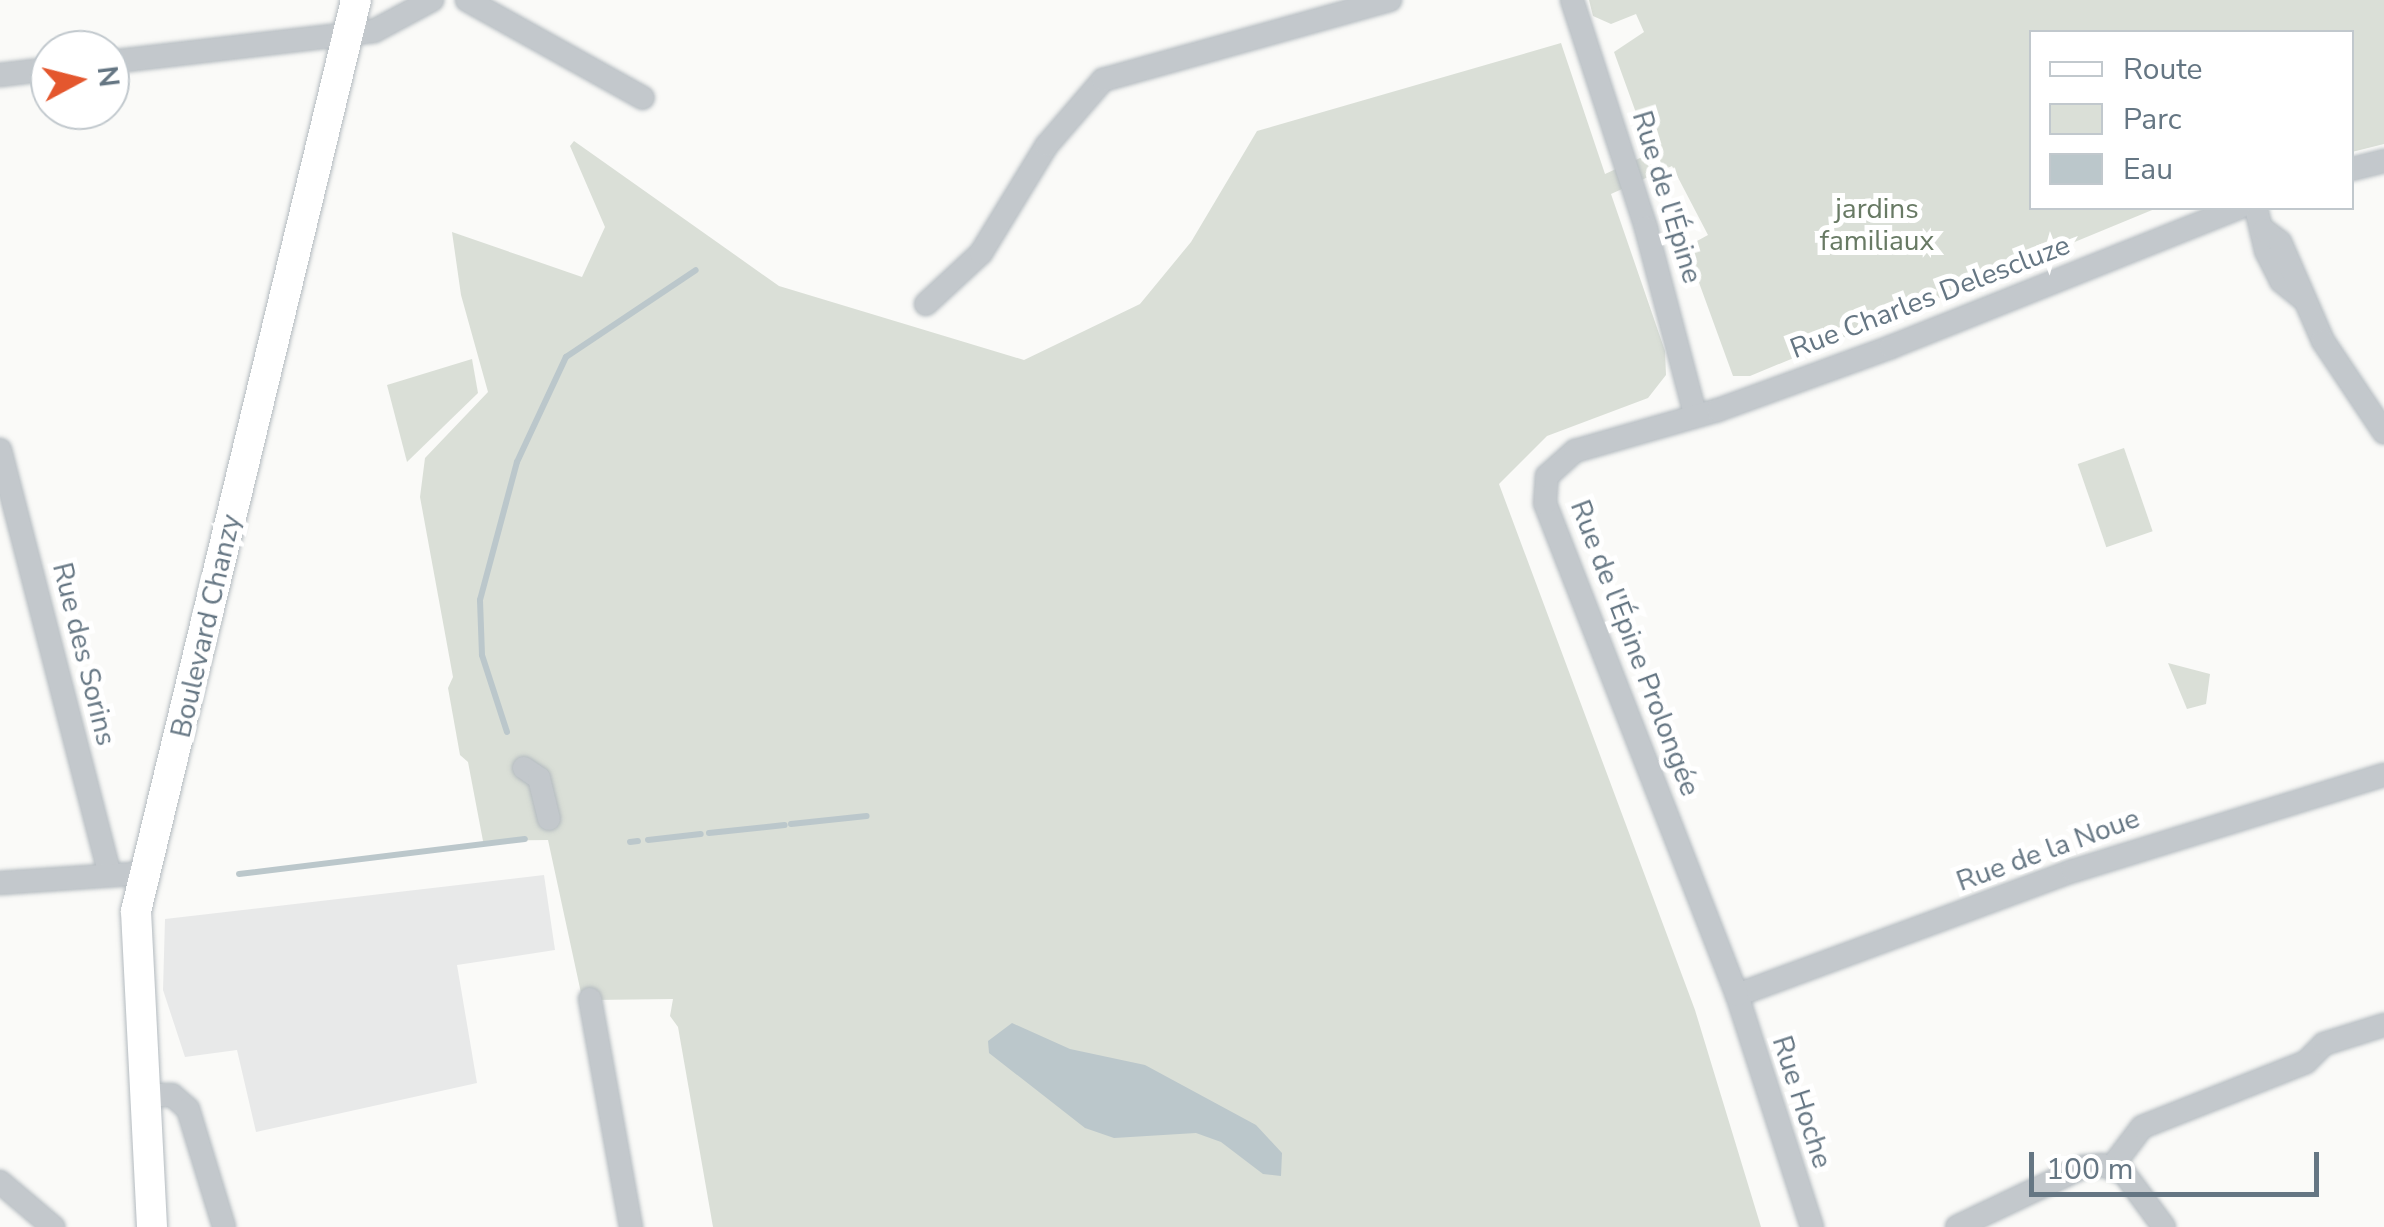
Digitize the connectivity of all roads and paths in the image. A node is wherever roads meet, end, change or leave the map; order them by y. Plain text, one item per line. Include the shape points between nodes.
1 (356, 0) edge
2 (432, 0) edge
3 (467, 0) edge
4 (1390, 0) edge
5 (1572, 0) edge
6 (1327, 9) edge
7 (349, 34) junction
8 (130, 60) edge
9 (30, 71) edge
10 (0, 75) edge
11 (643, 98) dead end
12 (2384, 161) edge
13 (2354, 169) edge
14 (2235, 210) edge
15 (2257, 210) edge
16 (926, 304) dead end
17 (1695, 414) junction
18 (2384, 432) edge
19 (2, 464) edge
20 (524, 768) dead end
21 (2384, 775) edge
22 (549, 819) dead end
23 (109, 872) junction
24 (146, 873) junction
25 (0, 882) edge
26 (1738, 995) junction
27 (590, 999) dead end
28 (2384, 1025) edge
29 (143, 1094) junction
30 (2111, 1168) junction
31 (0, 1182) edge
32 (53, 1227) edge
33 (152, 1227) edge
34 (224, 1227) edge
35 (631, 1227) edge
36 (1812, 1227) edge
37 (1957, 1227) edge
38 (2164, 1227) edge

1 - 7 main road, Boulevard Chanzy
2 - 7 street via 374,31
3 - 11 street
4 - 6 street
5 - 17 street, Rue de l'Épine via 1646,228
6 - 16 street via 1102,80 1047,145 981,253
7 - 8 street
7 - 24 main road, Boulevard Chanzy
9 - 10 street
12 - 13 street
14 - 17 street, Rue Charles Delescluze via 1891,347
15 - 18 street via 2266,251 2282,281 2302,298
17 - 26 street, Rue de l'Épine Prolongée via 1575,451 1558,462 1543,490
19 - 23 street, Rue des Sorins
20 - 22 street via 539,778
21 - 26 street, Rue de la Noue via 2073,871
23 - 24 street
23 - 25 street
24 - 29 main road, Boulevard Chanzy via 134,946
26 - 36 street, Rue Hoche
27 - 35 street
28 - 30 street via 2324,1044 2306,1062 2142,1127
29 - 33 main road, Boulevard Chanzy
29 - 34 street via 167,1093 188,1109
30 - 37 street via 2083,1167
30 - 38 street via 2124,1173
31 - 32 street

